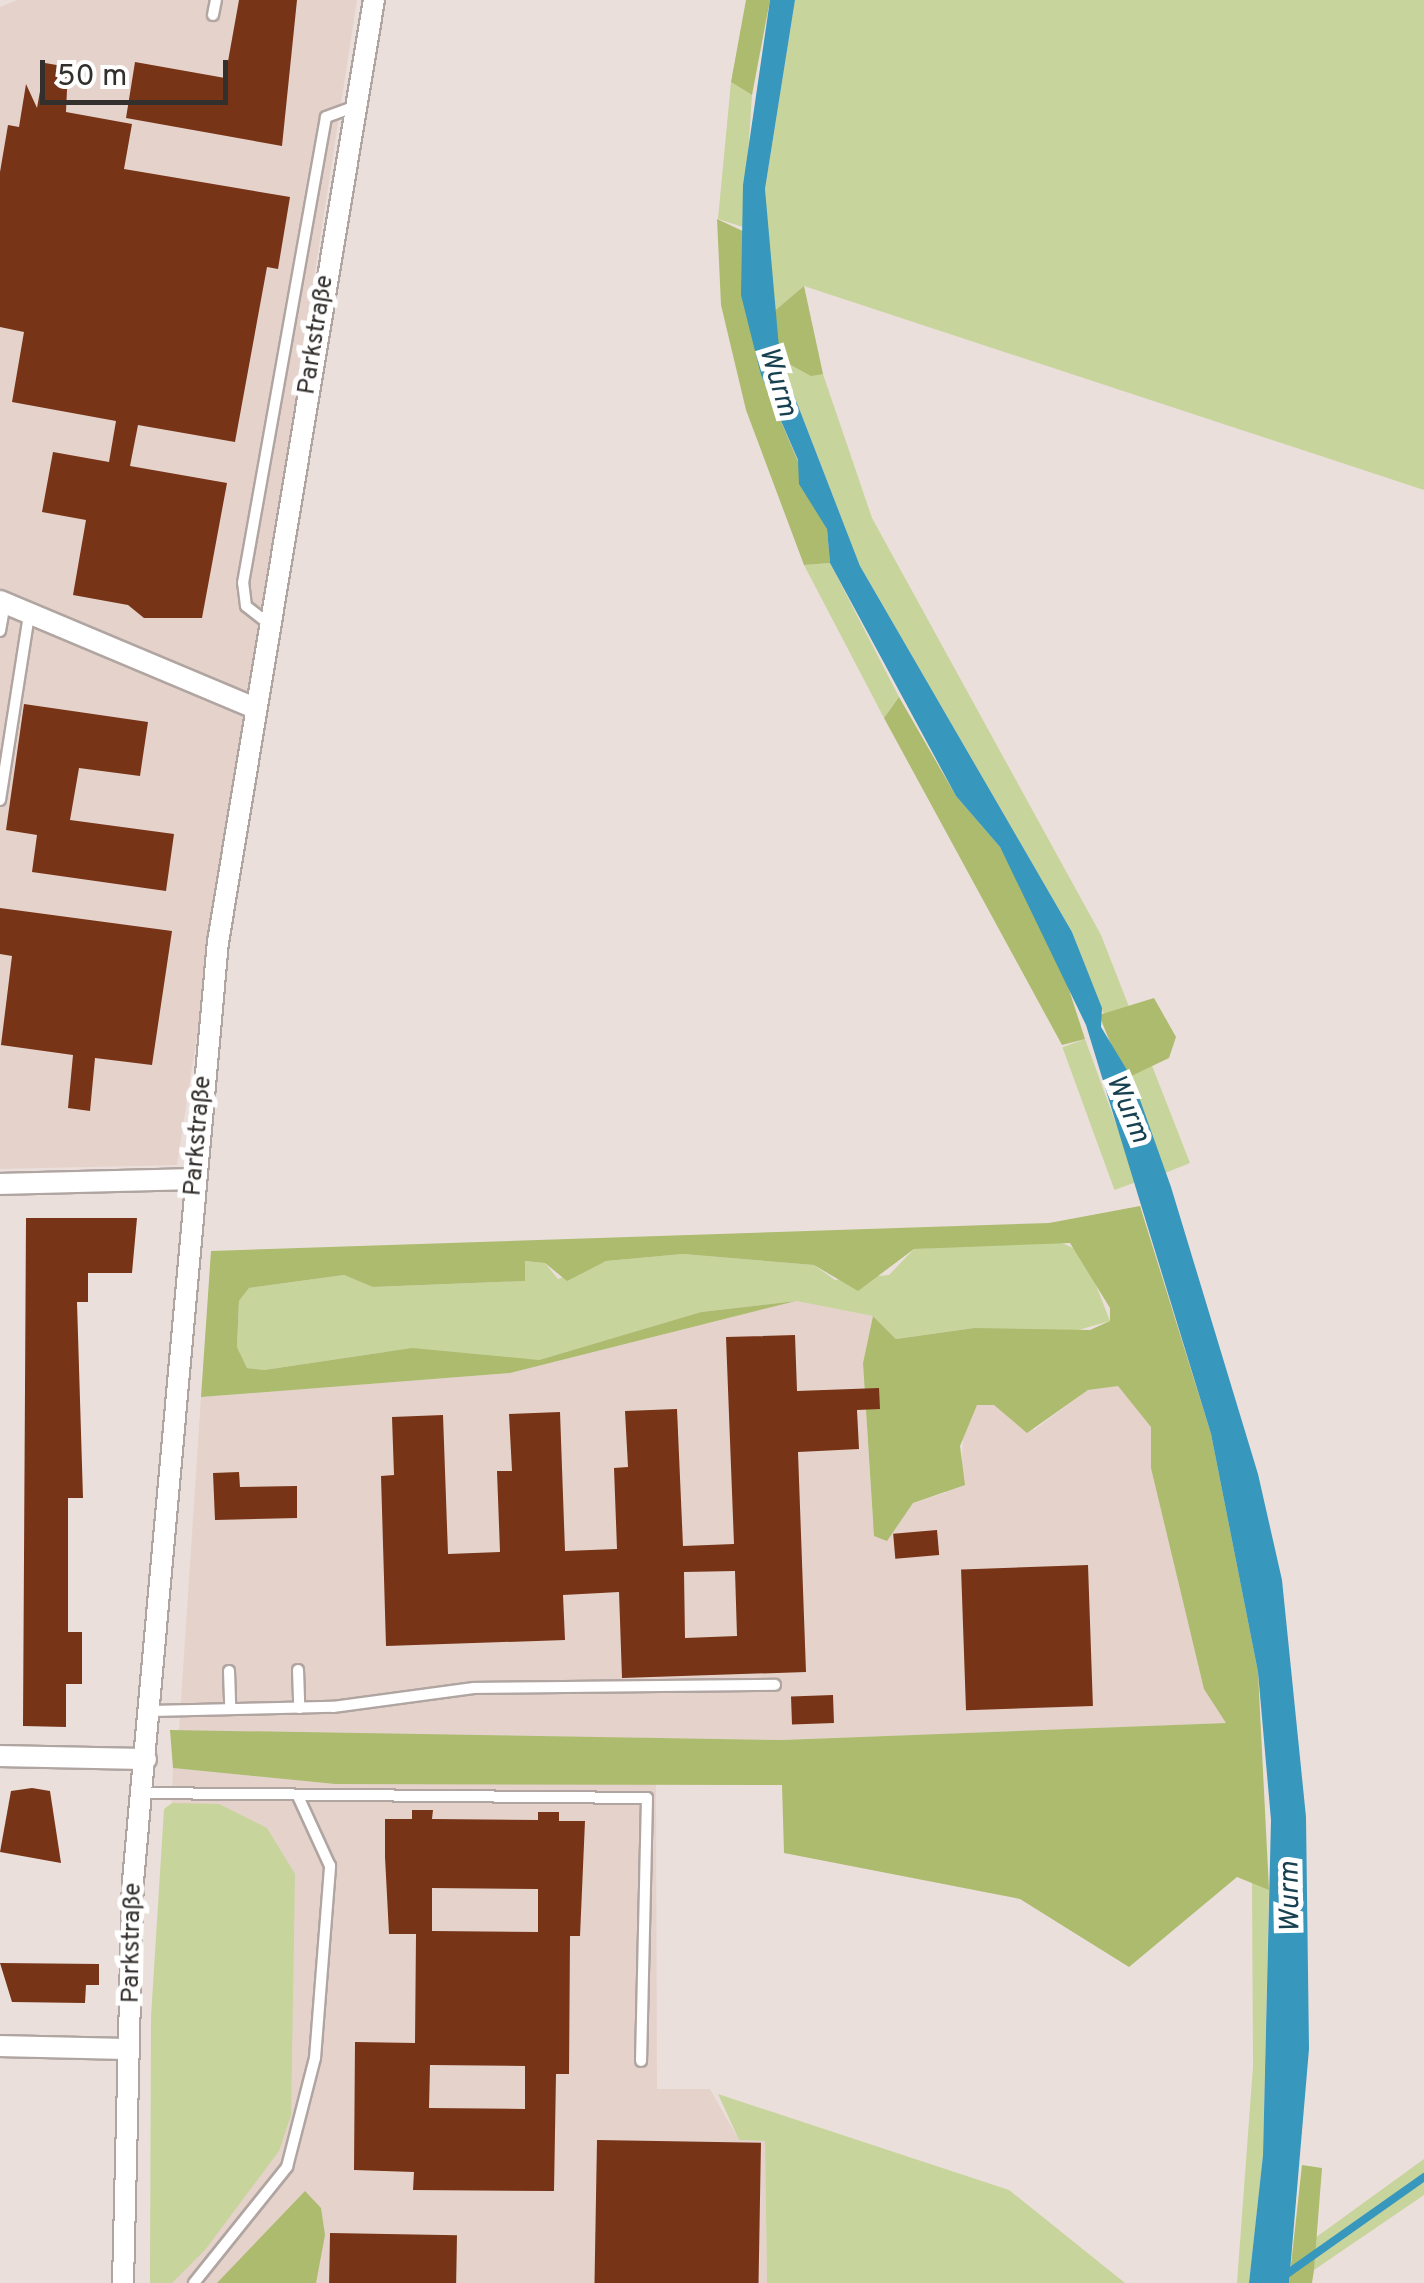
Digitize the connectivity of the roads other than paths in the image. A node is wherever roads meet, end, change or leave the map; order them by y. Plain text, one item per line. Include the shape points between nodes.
1 (216, 0) edge
2 (374, 0) edge
3 (213, 16) dead end
4 (354, 107) junction
5 (3, 603) edge
6 (30, 615) junction
7 (269, 624) junction
8 (0, 631) edge
9 (254, 708) junction
10 (0, 800) edge
11 (195, 1179) junction
12 (0, 1184) edge
13 (298, 1670) dead end
14 (230, 1671) dead end
15 (774, 1684) dead end
16 (299, 1708) junction
17 (230, 1709) junction
18 (151, 1711) junction
19 (0, 1756) edge
20 (146, 1759) junction
21 (142, 1793) junction
22 (298, 1796) junction
23 (0, 2046) edge
24 (127, 2048) junction
25 (641, 2061) dead end
26 (124, 2283) edge
27 (194, 2283) edge

1 - 3 lane
2 - 4 street, Parkstraße
4 - 7 street, Parkstraße
4 - 7 lane via 326,117 243,583 246,606
5 - 6 street
5 - 8 lane
6 - 9 street
6 - 10 lane
7 - 9 street, Parkstraße
9 - 11 street, Parkstraße via 218,942
11 - 12 street
11 - 18 street, Parkstraße
13 - 16 lane
14 - 17 lane
15 - 16 lane via 474,1688
16 - 17 lane
17 - 18 lane
18 - 20 street, Parkstraße
19 - 20 street
20 - 21 street, Parkstraße
21 - 22 lane
21 - 24 street, Parkstraße
22 - 25 lane via 648,1798
22 - 27 lane via 330,1866 315,2058 287,2167
23 - 24 street
24 - 26 street, Parkstraße

